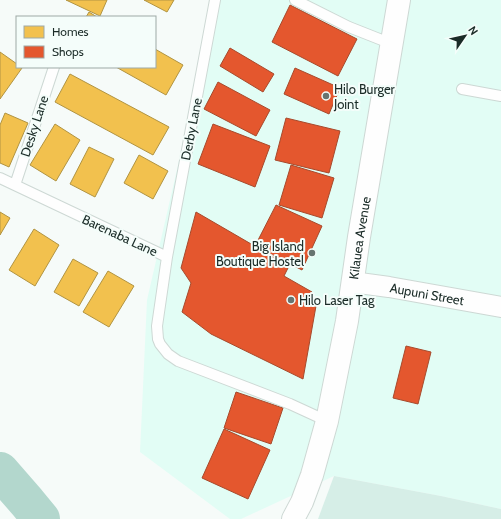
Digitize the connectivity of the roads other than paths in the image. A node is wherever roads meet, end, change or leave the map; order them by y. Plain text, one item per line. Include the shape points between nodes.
1 (215, 0) edge
2 (294, 0) edge
3 (399, 0) edge
4 (392, 44) junction
5 (54, 68) edge
6 (462, 89) dead end
7 (501, 96) edge
8 (0, 178) edge
9 (15, 185) junction
10 (166, 257) junction
11 (352, 282) junction
12 (501, 306) edge
13 (327, 421) junction
14 (293, 519) edge

1 - 10 lane, Derby Lane
2 - 4 lane via 349,27
3 - 4 street, Kilauea Avenue
4 - 11 street, Kilauea Avenue
5 - 9 lane, Desky Lane
6 - 7 lane
8 - 9 lane, Barenaba Lane
9 - 10 lane, Barenaba Lane
10 - 13 lane, Barenaba Lane via 156,326 160,344 168,354 178,361
11 - 12 street, Aupuni Street
11 - 13 street, Kilauea Avenue
13 - 14 street, Kilauea Avenue via 312,475

